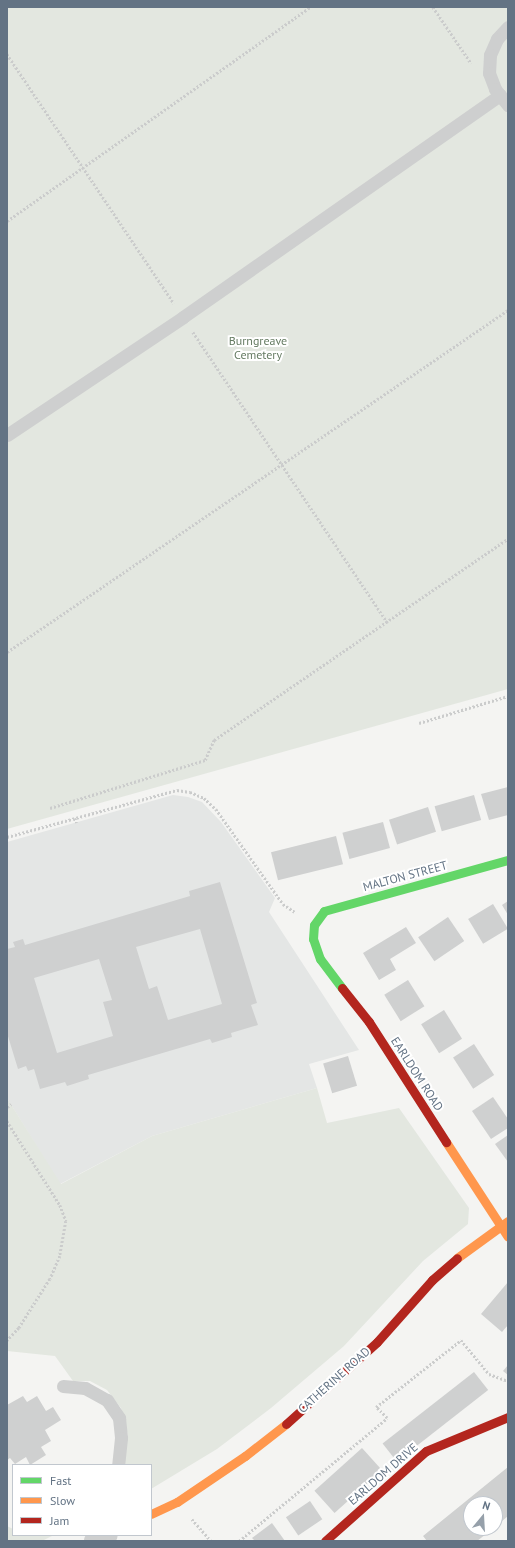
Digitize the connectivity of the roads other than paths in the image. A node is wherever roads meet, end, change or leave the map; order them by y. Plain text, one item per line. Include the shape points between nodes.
1 (508, 27) edge
2 (504, 100) edge
3 (7, 435) edge
4 (508, 860) edge
5 (314, 925) joint
6 (505, 1224) edge
7 (508, 1237) edge
8 (63, 1386) dead end
9 (508, 1417) edge
10 (118, 1464) edge
11 (152, 1514) edge
12 (105, 1536) edge
13 (95, 1541) edge
14 (325, 1541) edge

1 - 2 lane via 497,39 490,56 489,73 495,89
2 - 3 lane
4 - 5 street, MALTON STREET via 324,911
5 - 6 street, EARLDOM ROAD via 313,939 320,959 369,1022
6 - 7 street, EARLDOM ROAD
6 - 11 street, CATHERINE ROAD via 461,1254 432,1280 377,1342 298,1414 244,1456 177,1502
8 - 10 lane via 85,1388 107,1400 119,1418 121,1438
9 - 14 street, EARLDOM DRIVE via 426,1451
12 - 13 street

